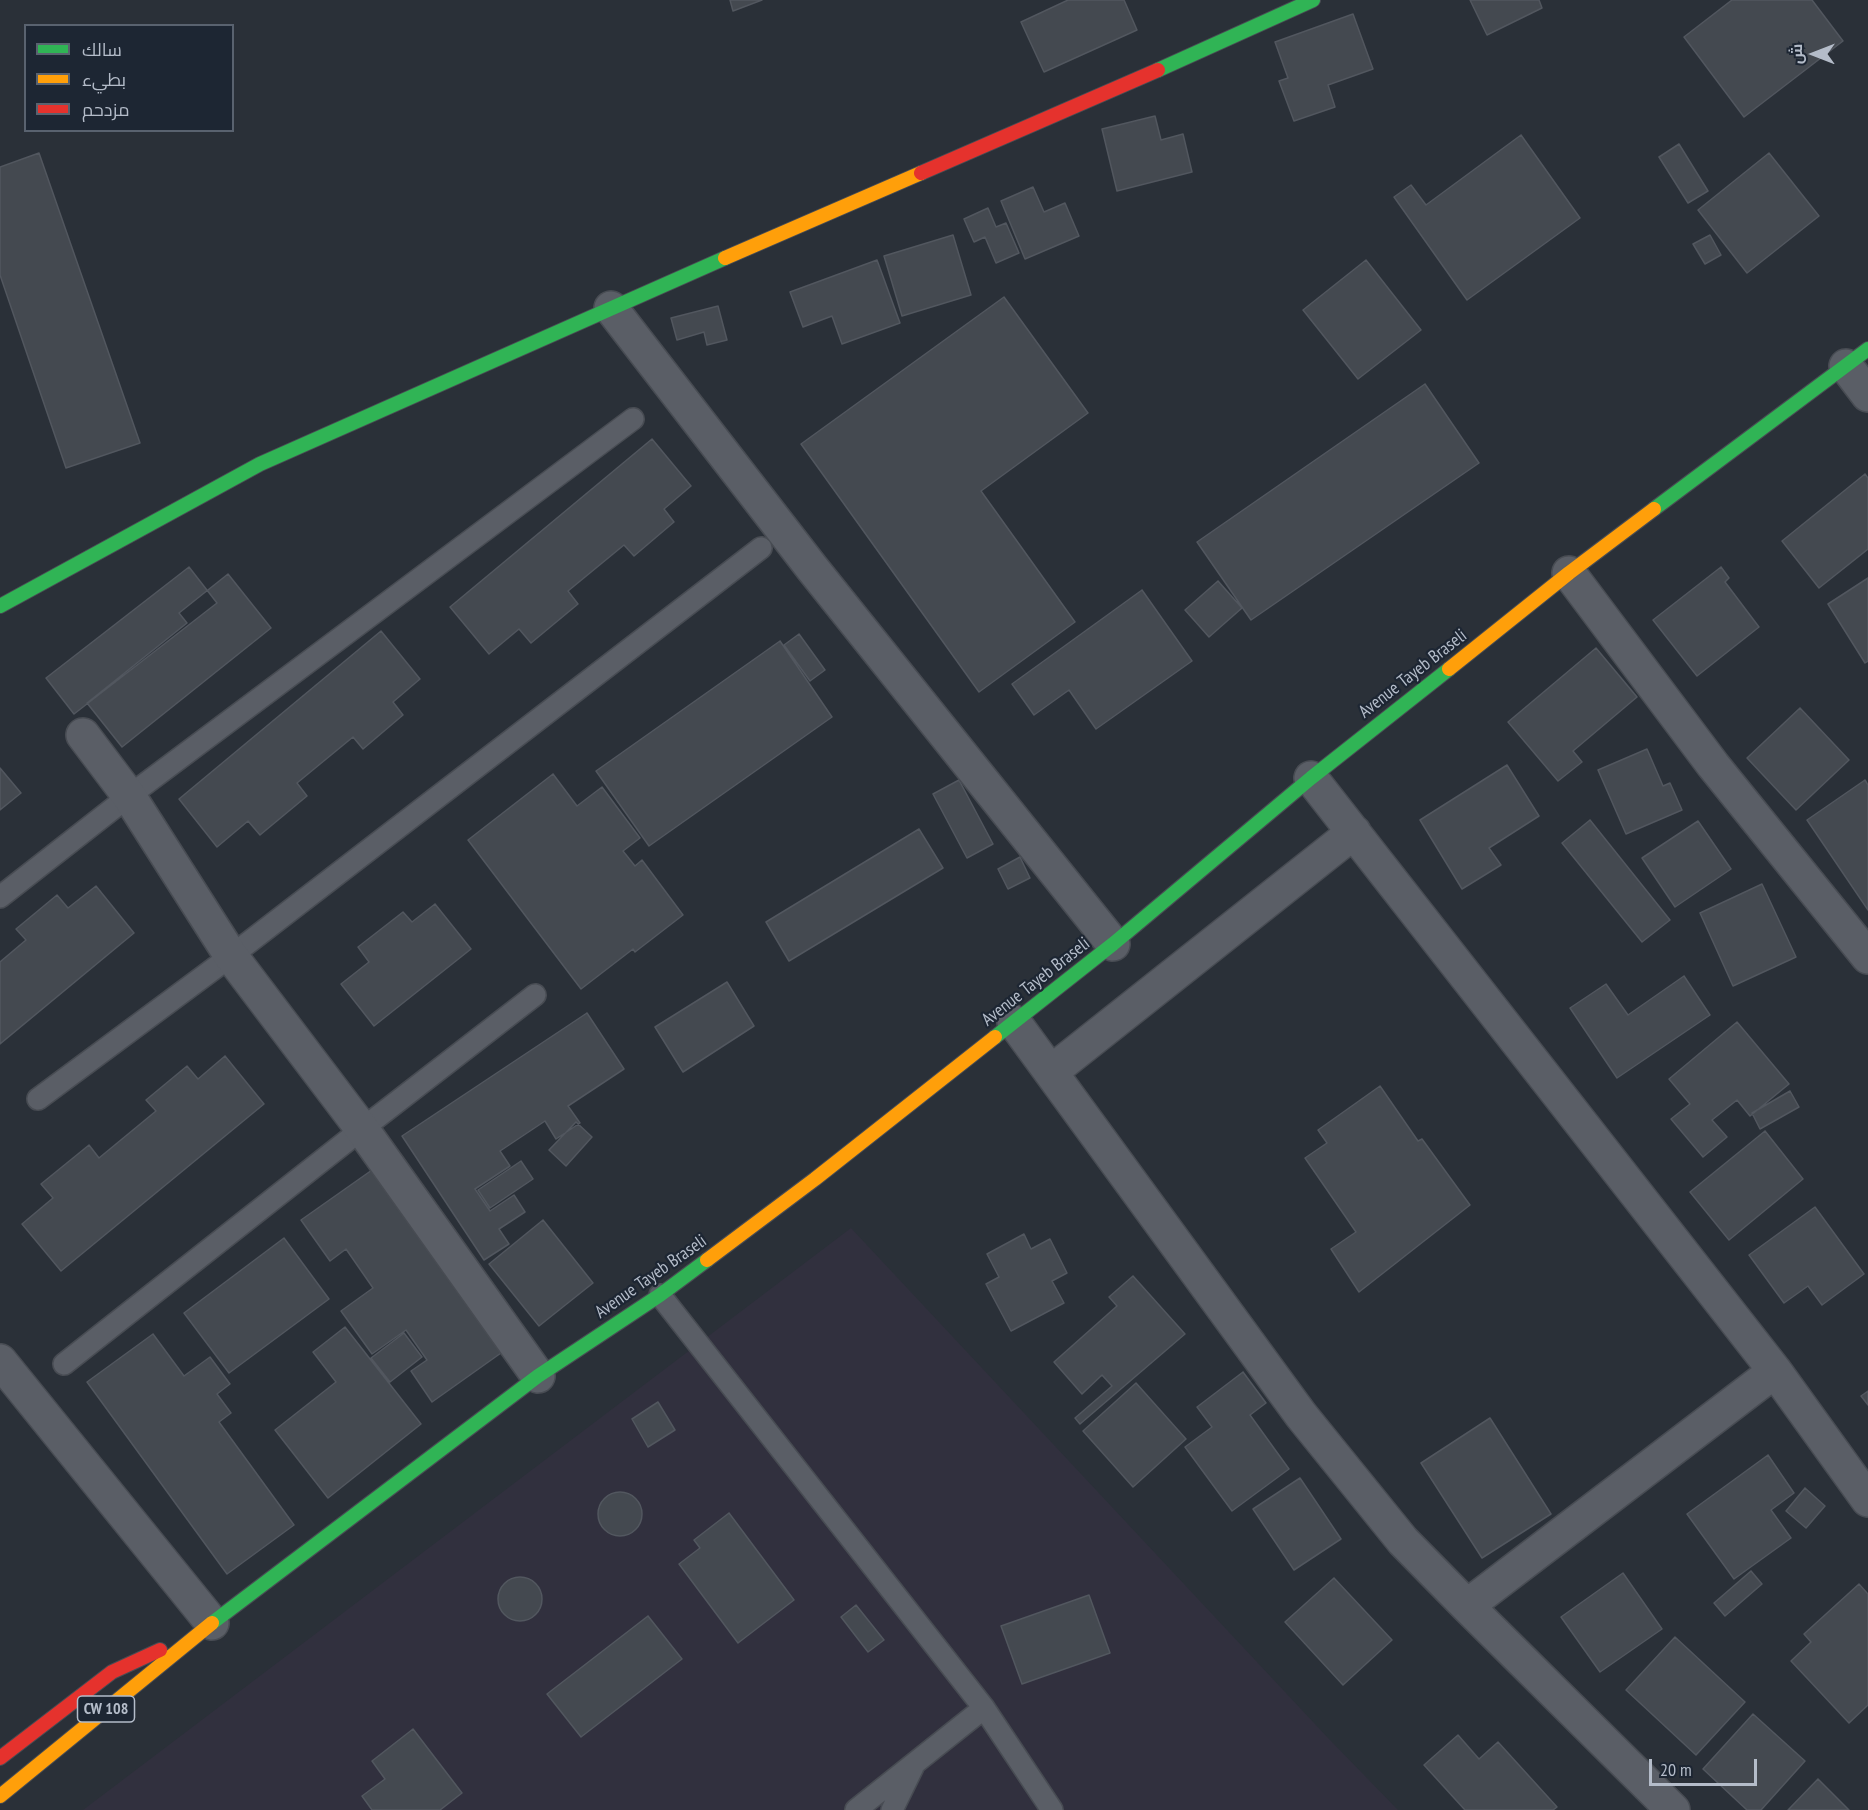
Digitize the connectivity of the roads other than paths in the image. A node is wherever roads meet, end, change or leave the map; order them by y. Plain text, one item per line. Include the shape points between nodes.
1 (1313, 0) edge
2 (611, 308) junction
3 (1857, 358) edge
4 (1868, 395) edge
5 (633, 419) dead end
6 (761, 548) dead end
7 (1569, 573) junction
8 (0, 606) edge
9 (83, 735) dead end
10 (1311, 778) junction
11 (129, 796) junction
12 (1354, 832) junction
13 (0, 897) edge
14 (1113, 944) junction
15 (231, 956) junction
16 (1868, 957) edge
17 (535, 995) dead end
18 (1014, 1022) junction
19 (1051, 1072) junction
20 (38, 1099) dead end
21 (362, 1129) junction
22 (660, 1296) junction
23 (0, 1361) edge
24 (64, 1364) dead end
25 (1775, 1371) junction
26 (538, 1376) junction
27 (1868, 1500) edge
28 (1467, 1606) junction
29 (213, 1623) junction
30 (984, 1708) junction
31 (0, 1758) edge
32 (915, 1763) junction
33 (0, 1796) edge
34 (856, 1810) edge
35 (892, 1810) edge
36 (1052, 1810) edge
37 (1673, 1810) edge

1 - 2 main road
2 - 8 main road via 260,464
2 - 14 street via 812,568
3 - 4 street
3 - 7 main road, Avenue Tayeb Braseli / CW 108
5 - 11 lane
6 - 15 lane
7 - 10 main road, Avenue Tayeb Braseli / CW 108
7 - 16 street via 1713,765
9 - 11 street
10 - 12 street
10 - 14 main road, Avenue Tayeb Braseli / CW 108
11 - 13 lane
11 - 15 street
12 - 19 street
12 - 25 street
14 - 18 main road, Avenue Tayeb Braseli / CW 108
15 - 20 lane
15 - 21 street
17 - 21 lane
18 - 19 street
18 - 22 main road, Avenue Tayeb Braseli / CW 108
19 - 28 street via 1301,1415 1403,1540
21 - 24 lane
21 - 26 street
22 - 26 main road, Avenue Tayeb Braseli / CW 108
22 - 30 lane
23 - 29 street
25 - 27 street
25 - 28 street
26 - 29 main road, Avenue Tayeb Braseli / CW 108
28 - 37 street
29 - 31 main road, CW 108 via 112,1672
29 - 33 main road, CW 108
30 - 32 lane
30 - 36 lane
32 - 34 lane
32 - 35 lane

